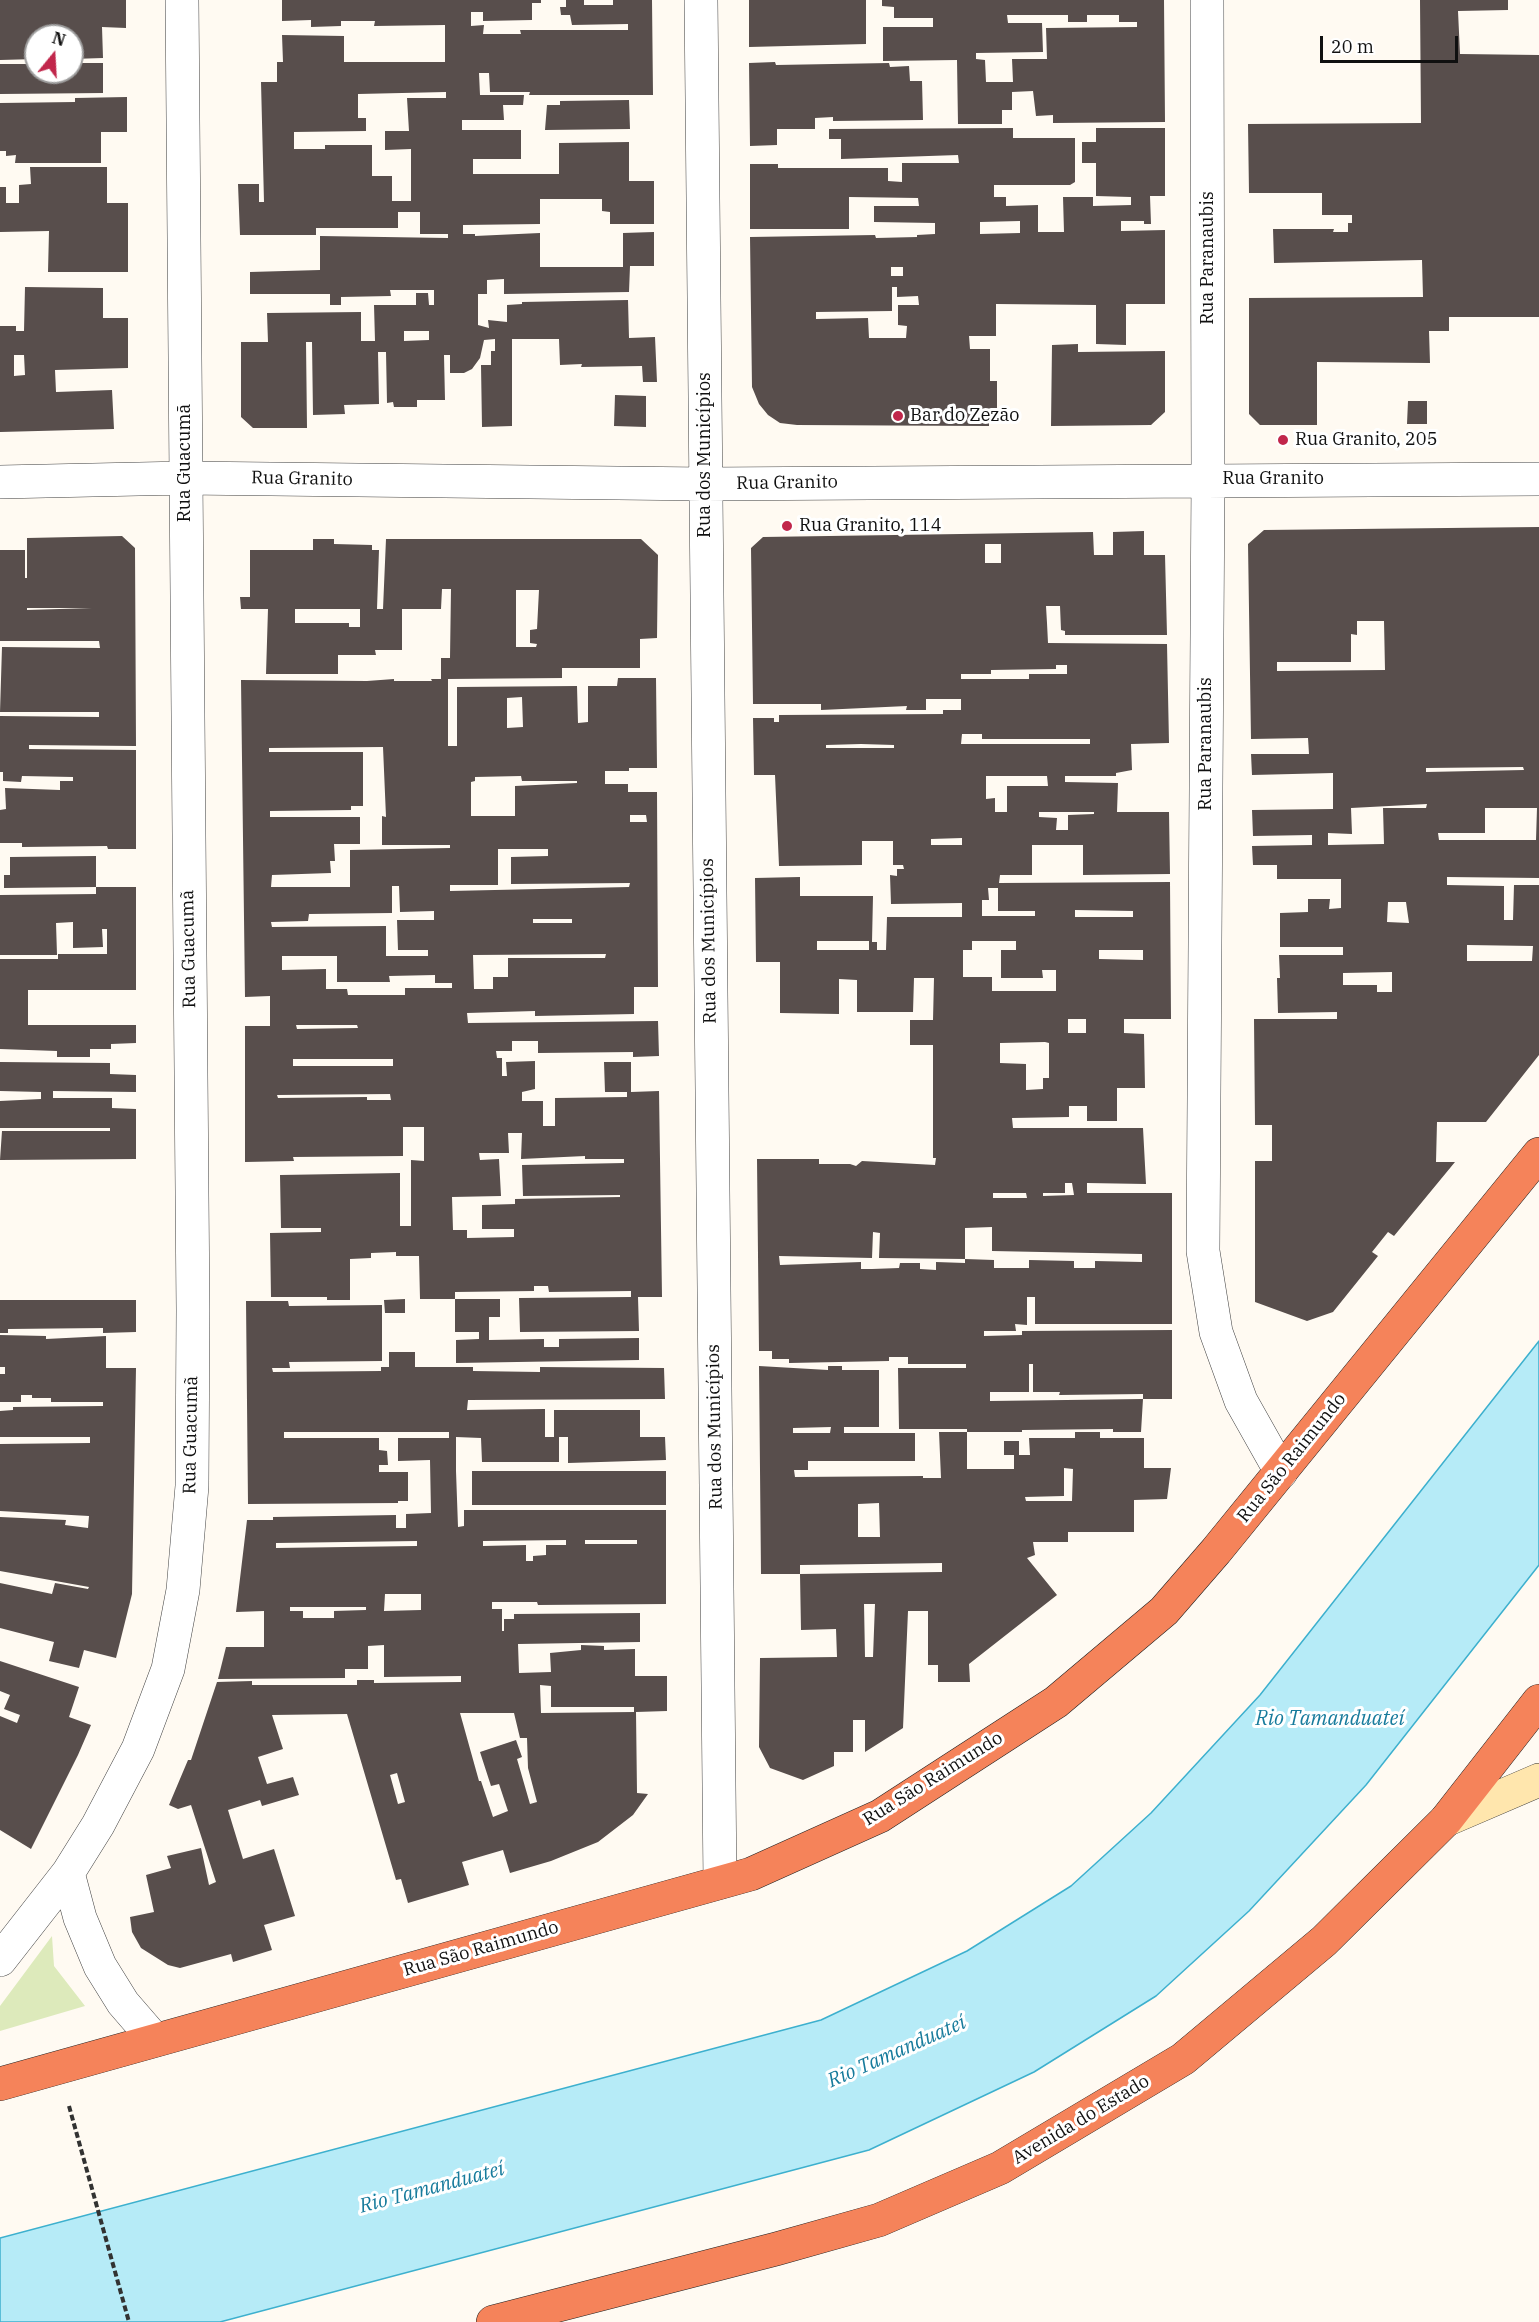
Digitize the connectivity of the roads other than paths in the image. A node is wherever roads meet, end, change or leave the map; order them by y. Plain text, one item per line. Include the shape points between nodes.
1 (182, 0) edge
2 (701, 0) edge
3 (1207, 0) edge
4 (185, 478) junction
5 (1208, 479) junction
6 (1539, 479) edge
7 (0, 482) edge
8 (704, 484) junction
9 (1539, 1154) edge
10 (1281, 1472) junction
11 (1539, 1701) edge
12 (1539, 1780) edge
13 (1446, 1820) junction
14 (68, 1873) junction
15 (720, 1882) junction
16 (0, 1960) edge
17 (155, 2040) junction
18 (0, 2084) edge
19 (493, 2322) edge

1 - 4 street, Rua Guacumã
2 - 8 street, Rua dos Municípios
3 - 5 street, Rua Paranaubis
4 - 7 street, Rua Granito
4 - 8 street, Rua Granito
4 - 14 street, Rua Guacumã via 192,1486 183,1590 168,1669 138,1749
5 - 6 street, Rua Granito
5 - 8 street, Rua Granito
5 - 10 street, Rua Paranaubis via 1203,1251 1216,1332 1241,1401
8 - 15 street, Rua dos Municípios
9 - 10 highway, Rua São Raimundo
10 - 15 highway, Rua São Raimundo via 1164,1611 1056,1702 880,1816 752,1874
11 - 13 highway, Avenida do Estado
12 - 13 main road
13 - 19 highway, Avenida do Estado via 1324,1941 1183,2059 1000,2168 879,2220
14 - 16 street, Rua Guacumã
14 - 17 street via 80,1918 100,1966 123,2003
15 - 17 highway, Rua São Raimundo
17 - 18 highway, Rua São Raimundo

